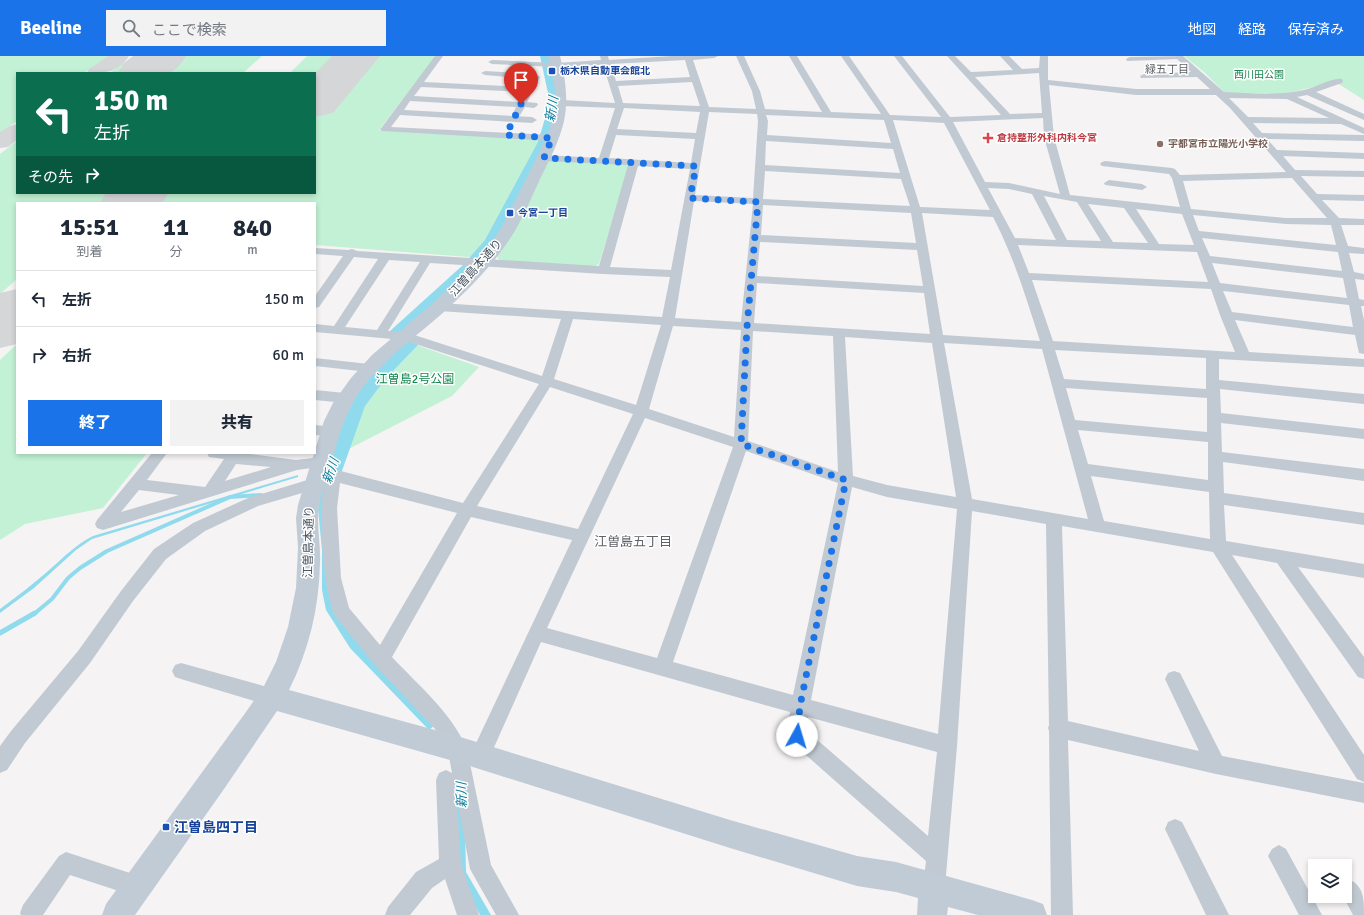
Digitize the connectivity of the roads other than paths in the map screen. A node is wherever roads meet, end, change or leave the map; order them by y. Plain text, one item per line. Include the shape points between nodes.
1 (440, 56) edge
2 (714, 56) edge
3 (740, 56) edge
4 (793, 56) edge
5 (845, 56) edge
6 (898, 56) edge
7 (950, 56) edge
8 (1004, 56) edge
9 (1044, 56) edge
10 (1131, 57) edge
11 (1178, 57) edge
12 (688, 58) junction
13 (494, 59) edge
14 (605, 59) edge
15 (555, 60) edge
16 (1043, 70) junction
17 (1020, 72) junction
18 (485, 73) junction
19 (1199, 74) junction
20 (968, 75) junction
21 (1144, 76) junction
22 (695, 79) junction
23 (1339, 81) dead end
24 (1044, 82) junction
25 (418, 84) junction
26 (613, 84) junction
27 (476, 87) junction
28 (529, 90) junction
29 (1156, 91) junction
30 (1308, 92) junction
31 (1220, 94) junction
32 (1288, 96) junction
33 (408, 98) junction
34 (467, 101) junction
35 (562, 103) junction
36 (521, 104) junction
37 (534, 105) dead end
38 (1308, 105) junction
39 (620, 106) junction
40 (1233, 106) junction
41 (1248, 106) dead end
42 (1286, 106) dead end
43 (706, 109) junction
44 (397, 112) junction
45 (762, 112) junction
46 (828, 115) junction
47 (1047, 115) junction
48 (458, 116) junction
49 (1008, 117) junction
50 (888, 118) junction
51 (1364, 118) edge
52 (514, 119) junction
53 (532, 120) dead end
54 (947, 120) junction
55 (1245, 120) junction
56 (1342, 121) junction
57 (1364, 131) edge
58 (448, 132) junction
59 (612, 132) junction
60 (506, 135) junction
61 (701, 136) junction
62 (1260, 136) junction
63 (552, 138) junction
64 (762, 138) junction
65 (1364, 138) edge
66 (897, 146) junction
67 (1275, 153) junction
68 (1364, 156) edge
69 (544, 158) junction
70 (603, 161) junction
71 (634, 162) junction
72 (1105, 164) dead end
73 (696, 166) junction
74 (760, 168) junction
75 (1294, 174) junction
76 (1364, 174) edge
77 (906, 176) junction
78 (1177, 178) junction
79 (1109, 183) dead end
80 (981, 184) junction
81 (1036, 191) junction
82 (1314, 197) junction
83 (690, 198) junction
84 (1066, 198) junction
85 (1364, 198) edge
86 (1082, 200) junction
87 (758, 202) junction
88 (1127, 204) junction
89 (1149, 207) junction
90 (916, 210) junction
91 (1186, 211) junction
92 (996, 214) junction
93 (1335, 222) junction
94 (1364, 222) edge
95 (1195, 234) junction
96 (756, 238) junction
97 (1011, 241) junction
98 (1064, 244) junction
99 (1109, 245) junction
100 (923, 247) junction
101 (1156, 247) junction
102 (1343, 250) junction
103 (316, 251) edge
104 (352, 252) junction
105 (1364, 252) edge
106 (1202, 254) junction
107 (386, 255) junction
108 (427, 259) junction
109 (483, 263) junction
110 (603, 271) junction
111 (675, 274) junction
112 (1348, 275) junction
113 (1025, 276) junction
114 (1364, 277) edge
115 (752, 279) junction
116 (1215, 286) junction
117 (930, 290) junction
118 (316, 303) edge
119 (1359, 303) edge
120 (439, 307) junction
121 (568, 315) junction
122 (1226, 315) junction
123 (668, 321) junction
124 (747, 327) junction
125 (319, 328) edge
126 (337, 330) junction
127 (1362, 332) edge
128 (839, 333) junction
129 (380, 334) junction
130 (404, 336) junction
131 (939, 339) junction
132 (1048, 346) junction
133 (1364, 350) edge
134 (1212, 355) junction
135 (1244, 357) junction
136 (316, 362) edge
137 (1364, 363) edge
138 (369, 368) junction
139 (546, 382) junction
140 (1058, 383) junction
141 (1213, 389) junction
142 (316, 395) edge
143 (346, 398) junction
144 (1364, 399) edge
145 (640, 412) junction
146 (1214, 417) junction
147 (1069, 424) junction
148 (322, 431) edge
149 (1364, 434) edge
150 (1215, 438) junction
151 (741, 444) junction
152 (159, 454) edge
153 (224, 454) edge
154 (235, 455) edge
155 (1215, 456) junction
156 (297, 465) junction
157 (1082, 470) junction
158 (322, 473) junction
159 (1364, 475) edge
160 (846, 480) junction
161 (136, 484) junction
162 (209, 492) junction
163 (1216, 492) junction
164 (965, 505) junction
165 (467, 510) junction
166 (1054, 519) junction
167 (1364, 519) edge
168 (1098, 527) junction
169 (583, 536) junction
170 (1218, 547) junction
171 (1282, 557) junction
172 (1359, 570) edge
173 (1364, 582) edge
174 (536, 633) junction
175 (381, 659) junction
176 (662, 668) junction
177 (181, 671) dead end
178 (1364, 671) edge
179 (1174, 679) dead end
180 (271, 697) junction
181 (800, 706) junction
182 (1057, 728) junction
183 (947, 746) junction
184 (469, 752) junction
185 (0, 763) edge
186 (1216, 764) junction
187 (1364, 772) edge
188 (446, 780) dead end
189 (1364, 793) edge
190 (1175, 829) dead end
191 (936, 856) junction
192 (1279, 856) dead end
193 (450, 864) junction
194 (137, 886) junction
195 (1352, 892) dead end
196 (933, 901) edge
197 (31, 913) dead end
198 (1364, 913) edge
199 (117, 915) edge
200 (396, 915) edge
201 (468, 915) edge
202 (508, 915) edge
203 (1032, 915) edge
204 (1062, 915) edge
205 (1218, 915) edge
206 (1311, 915) edge

1 - 25 street
2 - 12 street
3 - 45 street via 756,91
4 - 46 street
5 - 50 street
6 - 54 street
7 - 20 street
8 - 17 street
9 - 16 street
10 - 11 street
10 - 21 street
11 - 19 street
12 - 14 street
12 - 22 street
13 - 15 street
13 - 18 street
14 - 15 street
14 - 26 street
15 - 35 street, 江曽島本通り
16 - 17 street
16 - 24 street
17 - 20 street
18 - 27 street
18 - 28 street via 536,77
19 - 21 street
19 - 31 street
20 - 49 street
21 - 29 street
22 - 26 street
22 - 43 street
23 - 30 street
24 - 29 street via 1136,92
24 - 47 street
25 - 27 street
25 - 33 street
26 - 39 street
27 - 28 street
27 - 34 street
28 - 36 street
29 - 31 street
30 - 32 street
30 - 51 street
31 - 32 street
31 - 40 street
32 - 38 street
33 - 34 street
33 - 44 street
34 - 36 street
34 - 48 street
35 - 39 street
35 - 63 street, 江曽島本通り
36 - 37 street
36 - 52 street
38 - 42 street
38 - 56 street
39 - 43 street
39 - 59 street
40 - 41 street
40 - 55 street
43 - 45 street
43 - 61 street
44 - 48 street
44 - 58 street via 385,128
45 - 46 street
45 - 64 street
46 - 50 street
47 - 49 street
47 - 84 street via 1049,137
48 - 52 street
48 - 58 street
49 - 54 street
50 - 54 street
50 - 66 street
52 - 53 street
52 - 60 street
54 - 80 street
55 - 56 street
55 - 62 street
56 - 57 street
58 - 60 street
59 - 61 street
59 - 70 street
60 - 63 street
61 - 73 street
62 - 65 street
62 - 67 street
63 - 69 street, 江曽島本通り
64 - 66 street
64 - 74 street
66 - 77 street
67 - 68 street
67 - 75 street
69 - 70 street
69 - 109 street, 江曽島本通り via 505,235
70 - 71 street
71 - 73 street
71 - 110 street
72 - 78 street via 1172,171
73 - 83 street
74 - 77 street
74 - 87 street
75 - 76 street
75 - 78 street
75 - 82 street
77 - 90 street
78 - 91 street
79 - 89 street via 1140,183
80 - 81 street
80 - 92 street
81 - 84 street
81 - 98 street
82 - 85 street
82 - 93 street
83 - 87 street
83 - 111 street
84 - 86 street
86 - 88 street
86 - 99 street
87 - 90 street
87 - 96 street
88 - 89 street
88 - 101 street
89 - 91 street
90 - 92 street
90 - 100 street
91 - 93 street via 1286,221
91 - 95 street
92 - 97 street
93 - 94 street
93 - 102 street
95 - 102 street
95 - 106 street
96 - 100 street
96 - 115 street
97 - 98 street
97 - 113 street
98 - 99 street
99 - 101 street
100 - 117 street
101 - 106 street
102 - 105 street
102 - 112 street
103 - 104 street
104 - 107 street
104 - 118 street
106 - 112 street
106 - 116 street
107 - 108 street
107 - 126 street
108 - 109 street
108 - 129 street
109 - 110 street
109 - 120 street, 江曽島本通り
110 - 111 street
111 - 123 street
112 - 114 street
112 - 119 street
113 - 116 street
113 - 132 street
115 - 117 street
115 - 124 street
116 - 119 street
116 - 122 street
117 - 131 street
119 - 127 street
120 - 121 street
120 - 130 street, 江曽島本通り
121 - 123 street
121 - 139 street
122 - 127 street
122 - 135 street
123 - 124 street
123 - 145 street
124 - 128 street
124 - 151 street
125 - 126 street
126 - 129 street
127 - 133 street
128 - 131 street
128 - 160 street
129 - 130 street
130 - 138 street, 江曽島本通り
130 - 139 street
131 - 132 street
131 - 164 street
132 - 134 street
132 - 140 street
134 - 135 street
134 - 141 street
135 - 137 street
136 - 138 street
138 - 143 street, 江曽島本通り
139 - 145 street
139 - 165 street
140 - 141 street
140 - 147 street
141 - 144 street
141 - 146 street
142 - 143 street
143 - 148 street, 江曽島本通り
145 - 151 street
145 - 169 street
146 - 149 street
146 - 150 street
147 - 150 street
147 - 157 street
148 - 158 street, 江曽島本通り
150 - 155 street
151 - 160 street
151 - 176 street
152 - 161 street
153 - 154 street
154 - 156 street
154 - 162 street
155 - 159 street
155 - 163 street
156 - 158 street
156 - 162 street
157 - 163 street
157 - 168 street
158 - 165 street
158 - 175 street via 333,483 329,508 335,585 341,611
158 - 180 street, 江曽島本通り via 310,499 307,518 308,582 303,619 291,655
158 - 185 street via 199,527 160,554 84,657 18,737
160 - 164 street via 886,491
160 - 181 street
161 - 162 street
161 - 162 street via 103,524
163 - 167 street
163 - 170 street
164 - 166 street
164 - 183 street
165 - 169 street
165 - 175 street
166 - 168 street
166 - 182 street
168 - 170 street
169 - 174 street
170 - 171 street
170 - 187 street
171 - 172 street
171 - 178 street
172 - 173 street
174 - 176 street
174 - 184 street
175 - 184 street
176 - 181 street
177 - 180 street
179 - 186 street
180 - 184 street
180 - 194 street, 江曽島本通り
181 - 183 street
181 - 191 street via 797,736
182 - 186 street
182 - 204 street
183 - 191 street
184 - 196 street via 737,836 857,871 896,877
184 - 202 street via 481,869
186 - 189 street
188 - 193 street
190 - 205 street
191 - 196 street
192 - 206 street
193 - 200 street via 424,880
193 - 201 street
194 - 197 street via 66,864
194 - 199 street, 江曽島本通り
195 - 198 street
196 - 203 street

